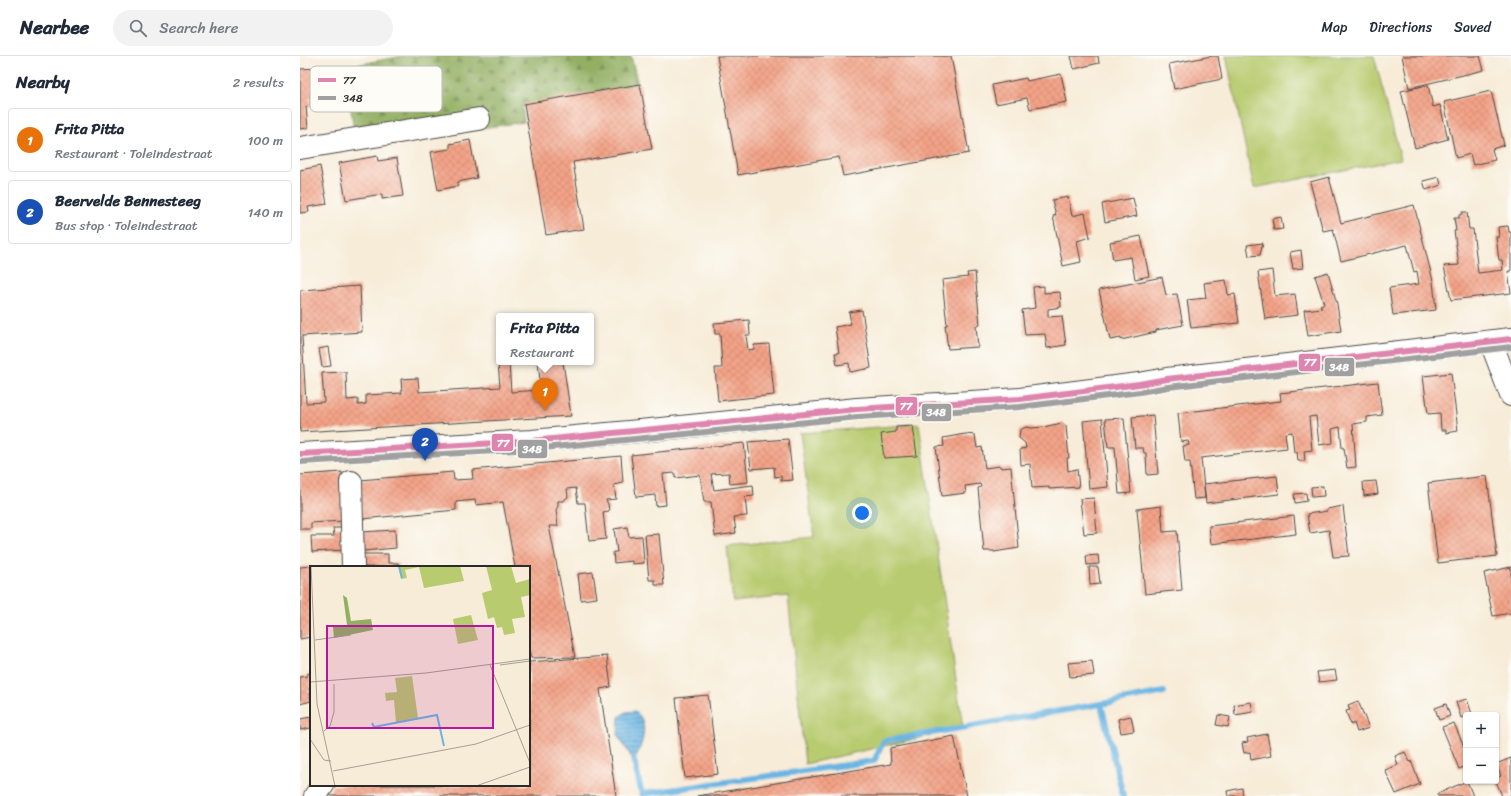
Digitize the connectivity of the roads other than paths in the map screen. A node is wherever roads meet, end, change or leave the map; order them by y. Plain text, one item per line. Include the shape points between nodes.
1 (479, 119) dead end
2 (300, 148) edge
3 (1504, 341) edge
4 (1511, 394) edge
5 (300, 454) edge
6 (351, 482) dead end
7 (353, 566) edge
8 (322, 786) edge
9 (315, 796) edge

1 - 2 street
3 - 4 street
3 - 5 street via 1167,379 1020,399 857,409 532,441
6 - 7 street
8 - 9 street

